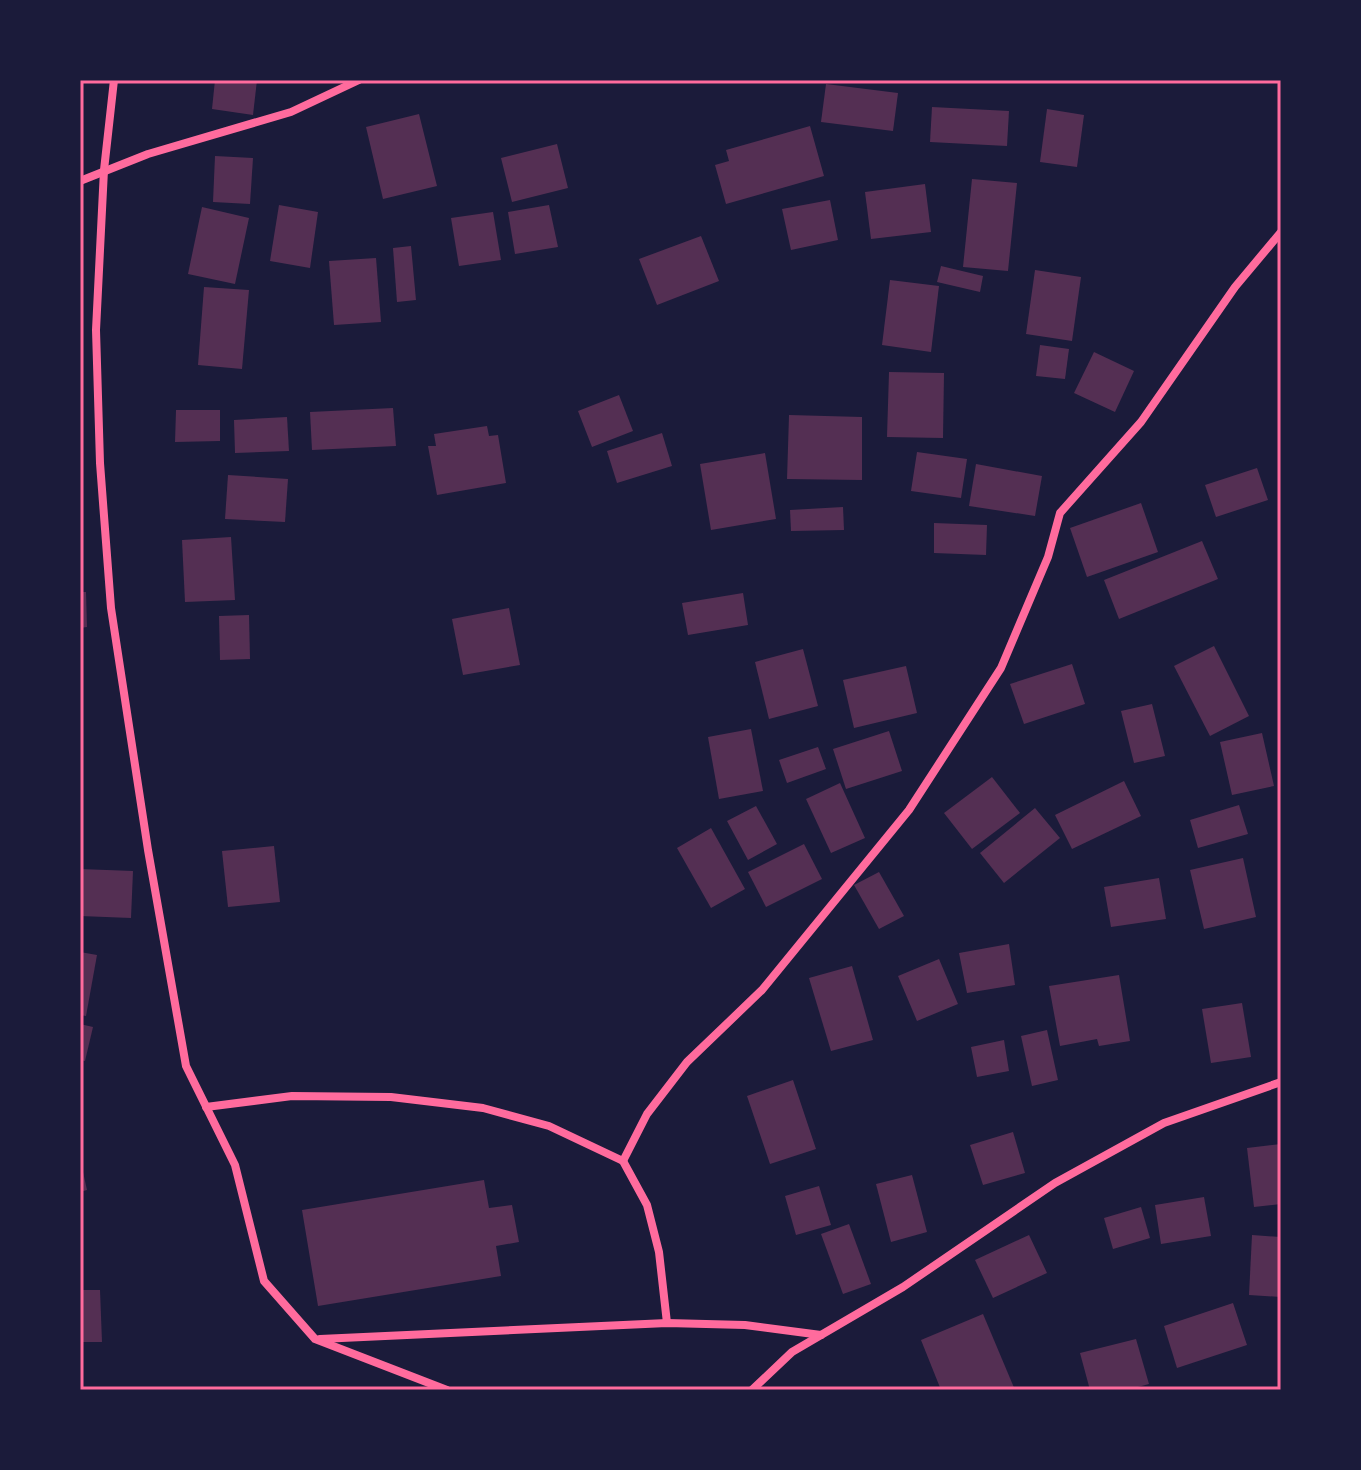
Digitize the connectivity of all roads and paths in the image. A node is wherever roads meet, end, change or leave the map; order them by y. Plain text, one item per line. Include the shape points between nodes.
1 (114, 80) edge
2 (359, 80) edge
3 (104, 170) junction
4 (80, 181) edge
5 (1281, 232) edge
6 (1281, 1082) edge
7 (206, 1107) junction
8 (623, 1161) junction
9 (667, 1323) junction
10 (821, 1335) junction
11 (315, 1339) junction
12 (447, 1390) edge
13 (752, 1390) edge

1 - 3 street
2 - 3 street via 291,112
3 - 4 street
3 - 7 street via 96,330 111,608 186,1066
5 - 8 street via 1235,287 1141,422 1060,513 1048,557 1001,668 909,810 762,990 687,1062 647,1114
6 - 10 street via 1164,1123 1082,1168
7 - 8 street via 292,1096 391,1097 483,1108 549,1126
7 - 11 street via 235,1165 264,1281
8 - 9 street via 647,1205
9 - 10 street via 745,1325
9 - 11 street
10 - 13 street via 792,1352
11 - 12 street

